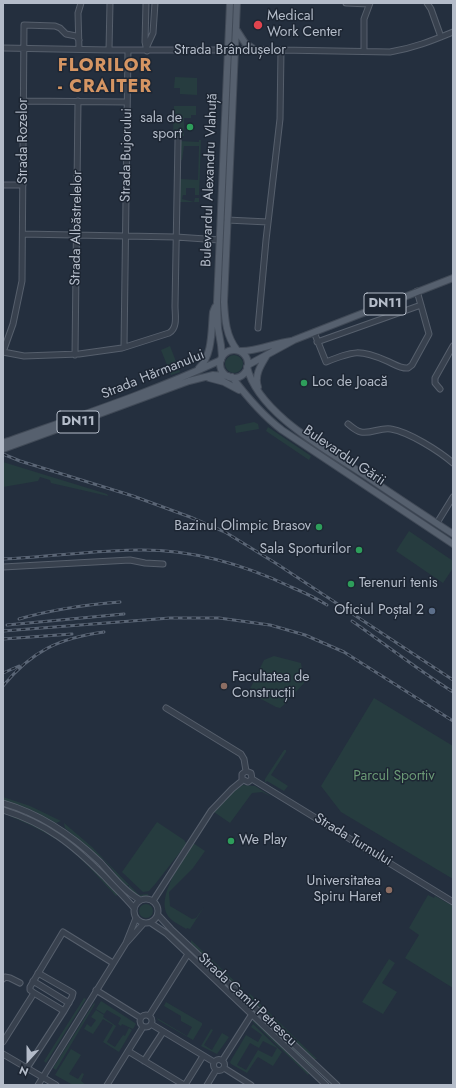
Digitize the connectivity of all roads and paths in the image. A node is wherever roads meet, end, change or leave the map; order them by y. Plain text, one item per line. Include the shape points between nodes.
1 (81, 3) edge
2 (110, 3) edge
3 (146, 3) edge
4 (155, 3) edge
5 (230, 3) edge
6 (237, 3) edge
7 (346, 3) edge
8 (427, 3) edge
9 (369, 4) edge
10 (236, 29) junction
11 (453, 32) edge
12 (441, 37) junction
13 (79, 40) junction
14 (3, 48) edge
15 (24, 48) junction
16 (147, 48) junction
17 (79, 50) junction
18 (109, 50) junction
19 (128, 50) junction
20 (257, 50) junction
21 (281, 50) junction
22 (228, 51) junction
23 (235, 51) junction
24 (364, 51) junction
25 (24, 101) junction
26 (78, 102) junction
27 (127, 102) junction
28 (178, 140) dead end
29 (3, 185) edge
30 (23, 185) junction
31 (227, 220) junction
32 (268, 222) junction
33 (23, 234) junction
34 (77, 235) junction
35 (126, 236) junction
36 (176, 237) junction
37 (220, 240) junction
38 (453, 278) edge
39 (417, 292) junction
40 (217, 302) junction
41 (421, 305) junction
42 (258, 328) dead end
43 (314, 332) junction
44 (294, 340) junction
45 (317, 342) junction
46 (453, 346) edge
47 (124, 347) junction
48 (238, 351) junction
49 (3, 352) edge
50 (268, 354) junction
51 (75, 355) junction
52 (221, 358) junction
53 (247, 366) junction
54 (192, 373) junction
55 (203, 377) junction
56 (230, 377) junction
57 (440, 389) dead end
58 (260, 392) junction
59 (244, 394) junction
60 (348, 424) dead end
61 (3, 443) edge
62 (3, 448) edge
63 (453, 462) edge
64 (453, 497) edge
65 (437, 523) junction
66 (453, 534) edge
67 (453, 544) edge
68 (162, 564) dead end
69 (3, 567) edge
70 (166, 708) dead end
71 (246, 771) junction
72 (252, 779) junction
73 (243, 780) junction
74 (3, 802) edge
75 (3, 810) edge
76 (140, 900) junction
77 (153, 901) junction
78 (453, 902) edge
79 (134, 908) junction
80 (158, 915) junction
81 (136, 918) junction
82 (151, 923) junction
83 (144, 924) junction
84 (126, 943) junction
85 (188, 954) junction
86 (113, 963) junction
87 (38, 973) junction
88 (3, 979) edge
89 (33, 981) junction
90 (20, 983) dead end
91 (96, 990) junction
92 (34, 993) junction
93 (69, 1003) junction
94 (64, 1011) junction
95 (252, 1014) junction
96 (149, 1016) junction
97 (140, 1018) junction
98 (151, 1024) junction
99 (143, 1027) junction
100 (163, 1032) junction
101 (3, 1042) edge
102 (128, 1051) junction
103 (3, 1054) edge
104 (203, 1056) junction
105 (144, 1061) junction
106 (222, 1061) junction
107 (214, 1062) junction
108 (27, 1068) junction
109 (224, 1068) junction
110 (216, 1070) junction
111 (43, 1077) junction
112 (38, 1085) edge
113 (56, 1085) edge
114 (106, 1085) edge
115 (185, 1085) edge
116 (207, 1085) edge
117 (251, 1085) edge
118 (326, 1085) edge
119 (337, 1085) edge

1 - 13 street via 78,13
2 - 18 street
3 - 16 street
4 - 16 street via 153,33
5 - 22 main road, Bulevardul Alexandru Vlahuță
6 - 10 main road, Bulevardul Alexandru Vlahuță
7 - 9 street
8 - 12 street
9 - 24 street via 364,19
10 - 20 main road via 245,43
10 - 23 main road, Bulevardul Alexandru Vlahuță
11 - 12 street, Strada Brândușelor
12 - 24 street, Strada Brândușelor via 408,49 390,52
13 - 15 street, Strada Rozelor via 58,27 24,24
13 - 17 street
14 - 15 street, Strada Brândușelor
15 - 17 street, Strada Brândușelor
15 - 25 street, Strada Rozelor
16 - 19 street, Strada Brândușelor
16 - 22 street, Strada Brândușelor
17 - 18 street, Strada Brândușelor
18 - 19 street, Strada Brândușelor
19 - 27 street, Strada Bujorului
20 - 21 street, Strada Brândușelor
20 - 23 street, Strada Brândușelor
21 - 24 street, Strada Brândușelor
21 - 32 street via 280,114
22 - 23 street, Strada Brândușelor
22 - 37 main road, Bulevardul Alexandru Vlahuță
23 - 31 main road, Bulevardul Alexandru Vlahuță
25 - 26 street
25 - 30 street, Strada Rozelor
26 - 27 street
26 - 34 street, Strada Albăstrelelor
27 - 35 street, Strada Bujorului
28 - 36 street
29 - 30 street
30 - 33 street, Strada Rozelor
31 - 32 street
31 - 48 main road, Bulevardul Alexandru Vlahuță via 225,321 227,331
32 - 42 street
33 - 34 street
33 - 49 street, Strada Rozelor via 22,281
34 - 35 street
34 - 51 street, Strada Albăstrelelor
35 - 36 street
35 - 47 street, Strada Bujorului
36 - 37 street
36 - 47 street via 173,330
37 - 40 main road, Bulevardul Alexandru Vlahuță
38 - 39 main road, DN11
39 - 41 street
39 - 43 main road, DN11
40 - 52 main road, Bulevardul Alexandru Vlahuță
40 - 54 main road via 213,312 207,358
41 - 45 street
41 - 45 street via 428,336 408,368 357,352 326,362
43 - 44 main road, DN11
43 - 45 street
44 - 48 main road, DN11
44 - 50 main road, DN11
46 - 57 street via 435,378 435,383
47 - 51 street
48 - 52 main road via 228,351
48 - 53 main road via 246,358
49 - 51 street via 24,356
50 - 53 main road, DN11
50 - 58 main road via 257,376
52 - 54 main road, Strada Hărmanului / DN11
52 - 56 main road via 220,368
53 - 56 main road via 242,375
53 - 58 main road, Bulevardul Gării via 251,380
54 - 61 main road, Strada Hărmanului / DN11
55 - 56 main road, Strada Hărmanului / DN11
55 - 59 main road via 224,382
55 - 62 main road, Strada Hărmanului / DN11
56 - 59 main road, Bulevardul Gării
58 - 65 main road, Bulevardul Gării via 272,408 296,429
59 - 67 main road, Bulevardul Gării via 282,430
60 - 63 street via 361,432 391,428 404,432
64 - 65 street
65 - 66 main road, Bulevardul Gării
68 - 69 street via 130,560
70 - 71 street via 241,754
71 - 72 street via 252,774
71 - 73 street via 242,774
72 - 73 street via 248,782
72 - 78 street, Strada Turnului
73 - 77 street via 211,811
74 - 76 street via 30,812 64,831
75 - 79 street via 40,824 62,838 81,853
76 - 77 street
76 - 79 street
77 - 80 street, Strada Camil Petrescu via 158,908
79 - 81 street
80 - 82 street
80 - 119 street, Strada Camil Petrescu
81 - 83 street
81 - 84 street
82 - 83 street
82 - 85 street, Strada Camil Petrescu
83 - 84 street
84 - 86 street
85 - 95 street, Strada Camil Petrescu
85 - 96 street
86 - 87 street via 63,932
86 - 91 street
87 - 89 street
87 - 93 street via 73,993
88 - 90 street via 8,977
89 - 92 street via 30,989
89 - 93 street
91 - 97 street
91 - 111 street
92 - 94 street
92 - 101 street
93 - 94 street
94 - 108 street
95 - 106 street
95 - 118 street, Strada Camil Petrescu
96 - 97 street
96 - 98 street
97 - 99 street
98 - 99 street
98 - 100 street
99 - 102 street
100 - 104 street
100 - 105 street
102 - 105 street
102 - 114 street
103 - 108 street
104 - 107 street
104 - 115 street
105 - 115 street
106 - 107 street
106 - 109 street
107 - 110 street
108 - 111 street
109 - 110 street
109 - 117 street
110 - 116 street
111 - 112 street
111 - 113 street

